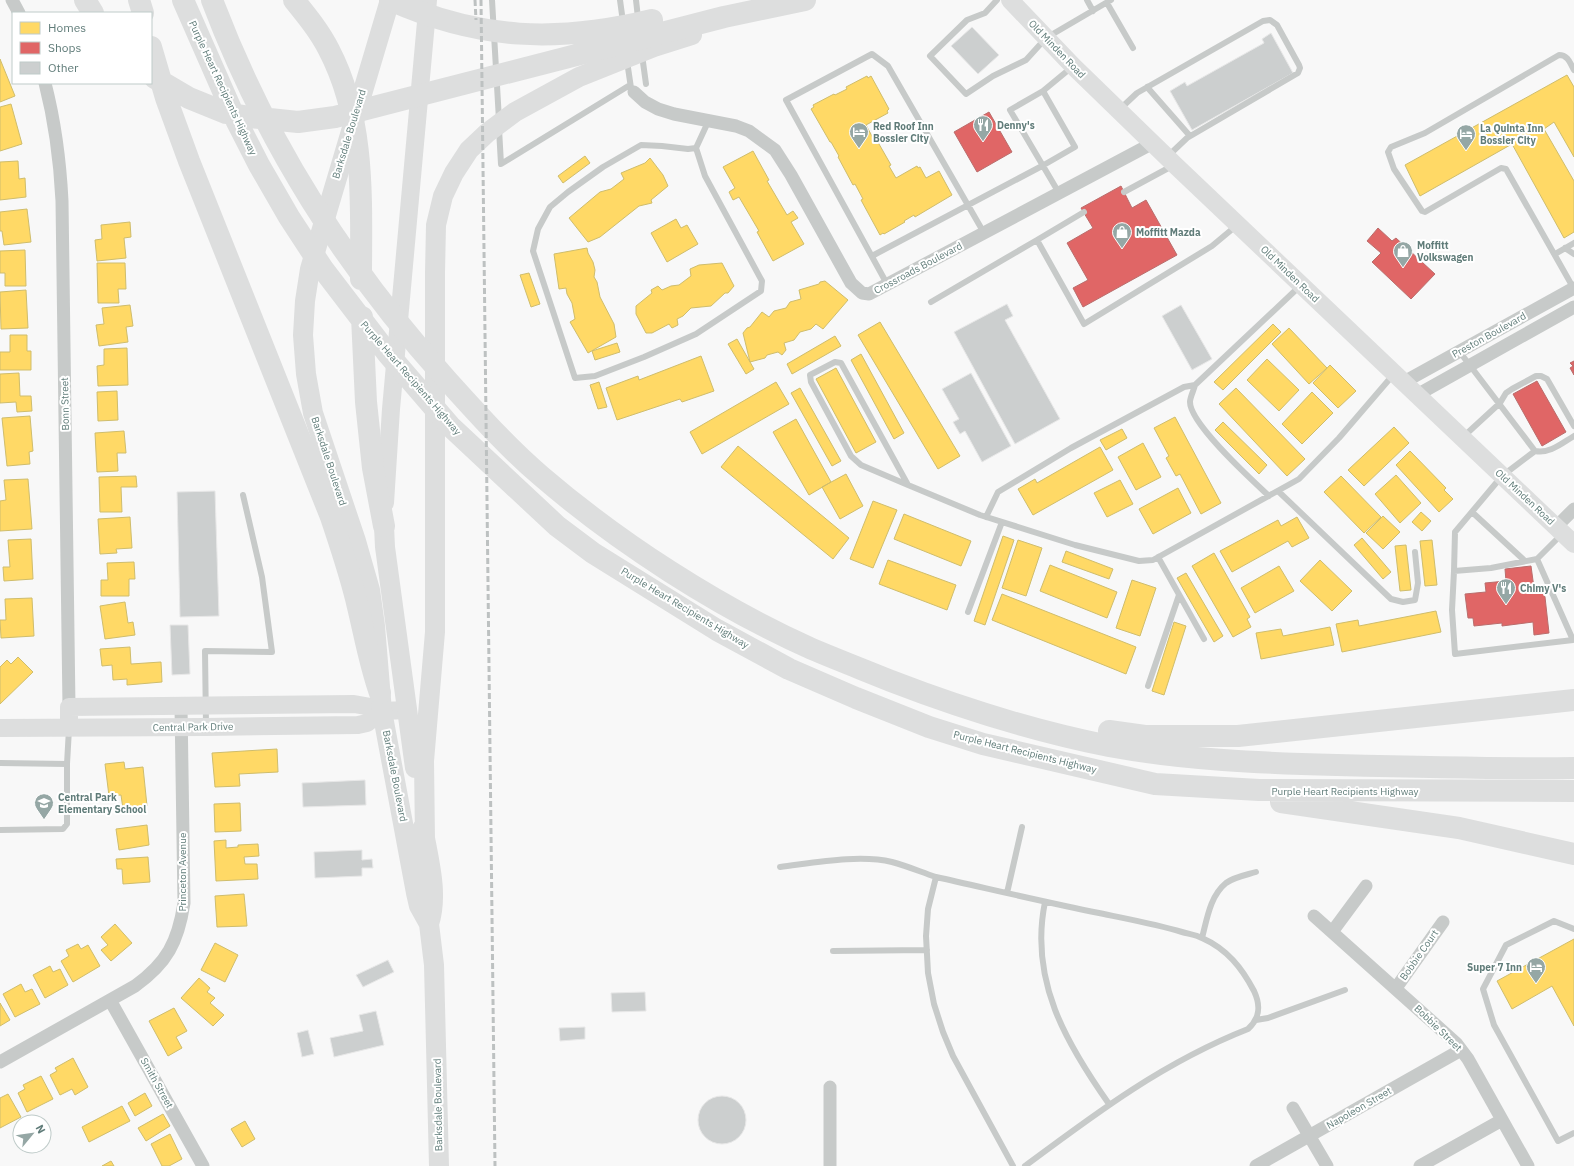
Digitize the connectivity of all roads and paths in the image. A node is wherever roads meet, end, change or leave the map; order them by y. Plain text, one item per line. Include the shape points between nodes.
1 (12, 0) edge
2 (85, 0) edge
3 (139, 0) edge
4 (183, 0) edge
5 (212, 0) edge
6 (294, 0) edge
7 (390, 0) edge
8 (428, 0) edge
9 (492, 0) edge
10 (620, 0) edge
11 (636, 0) edge
12 (805, 0) edge
13 (997, 0) edge
14 (1010, 0) edge
15 (1087, 0) edge
16 (1109, 1) edge
17 (729, 9) edge
18 (1093, 11) junction
19 (18, 12) edge
20 (92, 12) edge
21 (142, 12) edge
22 (689, 24) junction
23 (624, 31) dead end
24 (1046, 38) junction
25 (625, 39) dead end
26 (626, 47) dead end
27 (1133, 48) dead end
28 (152, 50) edge
29 (626, 54) dead end
30 (1073, 66) junction
31 (1574, 70) edge
32 (152, 76) edge
33 (45, 84) edge
34 (646, 84) dead end
35 (1147, 87) junction
36 (632, 89) junction
37 (1044, 91) junction
38 (1119, 110) junction
39 (708, 122) junction
40 (1190, 136) junction
41 (1152, 143) junction
42 (696, 148) junction
43 (1171, 161) junction
44 (1042, 166) junction
45 (1124, 192) dead end
46 (1059, 193) junction
47 (968, 204) junction
48 (1084, 212) dead end
49 (1238, 225) junction
50 (984, 233) junction
51 (1037, 240) junction
52 (1574, 244) edge
53 (1565, 248) junction
54 (1555, 254) junction
55 (1574, 254) edge
56 (872, 256) junction
57 (888, 285) junction
58 (1301, 285) junction
59 (1574, 288) edge
60 (931, 302) dead end
61 (1574, 307) edge
62 (1459, 352) junction
63 (1470, 365) junction
64 (1399, 378) junction
65 (1195, 385) junction
66 (1417, 395) junction
67 (1500, 403) junction
68 (1574, 426) edge
69 (1574, 436) edge
70 (1462, 438) junction
71 (1535, 451) junction
72 (1502, 476) junction
73 (908, 485) junction
74 (1278, 491) junction
75 (243, 495) dead end
76 (1269, 496) junction
77 (1574, 509) edge
78 (1472, 512) junction
79 (986, 517) junction
80 (1002, 522) junction
81 (384, 526) junction
82 (1564, 535) edge
83 (1414, 552) dead end
84 (1158, 557) junction
85 (1537, 559) junction
86 (1525, 561) junction
87 (1454, 571) junction
88 (1179, 595) junction
89 (968, 612) dead end
90 (1204, 639) dead end
91 (1148, 686) dead end
92 (1574, 700) edge
93 (381, 702) junction
94 (206, 705) junction
95 (181, 706) junction
96 (69, 707) junction
97 (429, 709) junction
98 (407, 710) junction
99 (324, 714) junction
100 (1010, 722) junction
101 (181, 727) junction
102 (0, 728) edge
103 (69, 728) junction
104 (206, 728) junction
105 (0, 763) edge
106 (67, 764) junction
107 (1574, 768) edge
108 (1155, 784) junction
109 (1574, 791) edge
110 (1022, 827) dead end
111 (0, 830) edge
112 (425, 840) junction
113 (1574, 854) edge
114 (780, 867) dead end
115 (1256, 872) dead end
116 (936, 877) junction
117 (1366, 886) dead end
118 (1007, 893) junction
119 (1045, 902) junction
120 (1314, 916) dead end
121 (1443, 922) dead end
122 (429, 924) junction
123 (1574, 929) edge
124 (1332, 932) junction
125 (1202, 938) junction
126 (927, 950) junction
127 (833, 951) dead end
128 (1396, 988) junction
129 (1345, 990) dead end
130 (110, 1000) junction
131 (1256, 1020) junction
132 (1461, 1050) junction
133 (0, 1062) edge
134 (830, 1087) dead end
135 (1109, 1104) junction
136 (1293, 1108) dead end
137 (1502, 1120) junction
138 (1574, 1133) edge
139 (1310, 1136) junction
140 (203, 1166) edge
141 (439, 1166) edge
142 (830, 1166) edge
143 (1013, 1166) edge
144 (1025, 1166) edge
145 (1256, 1166) edge
146 (1327, 1166) edge
147 (1420, 1166) edge
148 (1528, 1166) edge

1 - 19 street
2 - 20 highway
3 - 21 highway
4 - 108 highway, Purple Heart Recipients Highway via 259,165 323,269 388,354 450,426 557,526 593,553 717,630 789,669 856,698 929,727 983,744
5 - 100 highway via 245,77 280,148 338,243 405,332 495,432 541,476 604,526 674,574 733,609 811,648 932,697
6 - 81 highway via 329,49 350,104 357,138 361,181 361,311 366,402
7 - 22 highway via 437,19 521,35 549,36
7 - 93 main road, Barksdale Boulevard via 310,269 304,302 303,334 313,414 370,590
8 - 81 main road, Barksdale Boulevard via 391,409
9 - 36 lane via 501,164
10 - 23 lane
11 - 34 lane
12 - 17 highway
13 - 24 lane via 985,13 967,20 930,56 966,94 993,76 1026,60
14 - 24 main road, Old Minden Road
15 - 18 lane
16 - 18 lane
16 - 27 lane
17 - 22 highway
18 - 24 lane
22 - 32 highway via 335,117 298,122 226,113 189,98
22 - 97 main road via 654,47 579,77 515,112 469,150 443,196 436,225 435,632
24 - 30 main road, Old Minden Road
25 - 26 lane
28 - 93 highway via 189,161 331,517 347,566
29 - 36 lane
30 - 37 lane
30 - 38 main road, Old Minden Road
31 - 54 lane via 1568,58 1559,55 1425,133 1391,147 1388,152 1394,169 1422,212 1501,168 1506,169
33 - 96 street, Bonn Street via 60,161 62,201
35 - 38 lane
35 - 40 lane
35 - 40 lane via 1263,21 1270,20 1276,25 1299,65 1298,73
36 - 39 street, Crossroads Boulevard via 645,102 658,108
37 - 44 lane via 1075,146
37 - 44 lane via 1010,110
38 - 41 main road, Old Minden Road
39 - 42 lane
39 - 57 street, Crossroads Boulevard via 736,126 749,131 775,150 856,289 869,294
40 - 43 lane
41 - 43 main road, Old Minden Road
41 - 46 street, Crossroads Boulevard
42 - 42 lane via 641,145 603,167 568,192 550,207 538,229 533,251 575,378 595,376 696,334 762,291 762,281 705,176
43 - 45 lane
43 - 49 main road, Old Minden Road
44 - 46 lane
44 - 47 lane
46 - 50 street, Crossroads Boulevard
47 - 50 lane
47 - 56 lane
47 - 56 lane via 888,66 872,54 786,100
48 - 51 lane
49 - 51 lane via 1212,246 1084,324
49 - 58 main road, Old Minden Road
50 - 57 street, Crossroads Boulevard
51 - 60 lane
52 - 53 lane
53 - 54 lane
53 - 55 lane
54 - 59 lane
56 - 57 lane
58 - 64 main road, Old Minden Road
58 - 65 lane
59 - 62 street, Preston Boulevard
61 - 63 street, Preston Boulevard
62 - 63 lane
62 - 64 street, Preston Boulevard
63 - 66 street, Preston Boulevard
63 - 67 lane
64 - 66 main road, Old Minden Road
64 - 74 lane via 1299,479
65 - 76 lane via 1190,403 1197,420 1216,444
65 - 79 lane via 1184,387 1071,448 998,492
66 - 70 main road, Old Minden Road
67 - 68 lane via 1512,389 1536,376 1541,376 1547,379
67 - 70 lane
67 - 71 lane
69 - 71 lane via 1548,451
70 - 72 main road, Old Minden Road
71 - 72 lane
72 - 78 lane
72 - 82 main road, Old Minden Road
73 - 73 lane via 861,465 851,456 811,382 810,375 835,362 841,363
73 - 79 lane
74 - 76 lane
74 - 83 lane via 1391,599 1403,602 1415,600 1418,582
75 - 94 lane via 262,577 272,652 205,651
76 - 84 lane
77 - 82 street
78 - 86 lane
78 - 87 lane via 1455,532
79 - 80 lane
80 - 84 lane via 1075,545 1139,561
80 - 89 lane
81 - 98 main road, Barksdale Boulevard
82 - 85 lane
84 - 88 lane
85 - 86 lane
85 - 87 lane via 1573,640 1455,654 1452,610
86 - 87 lane via 1491,568
88 - 90 lane
88 - 91 lane
92 - 100 highway via 1238,736 1145,736 1053,724
93 - 98 main road
93 - 99 main road, Central Park Drive via 367,723 358,725
93 - 122 main road, Barksdale Boulevard via 416,893
94 - 95 main road, Central Park Drive
94 - 99 main road, Central Park Drive
94 - 104 lane
95 - 96 main road, Central Park Drive
95 - 101 street, Princeton Avenue
96 - 103 main road, Bonn Street
97 - 98 street
97 - 112 main road via 424,761
98 - 112 main road, Barksdale Boulevard
99 - 104 main road, Central Park Drive
100 - 107 highway via 1112,746 1158,754 1238,762 1445,768
101 - 103 main road, Central Park Drive
101 - 104 main road, Central Park Drive
101 - 130 street, Princeton Avenue via 184,903 179,932 165,958 155,970 135,986
102 - 103 main road, Central Park Drive
103 - 106 lane
105 - 106 lane
106 - 111 lane via 66,827
108 - 109 highway, Purple Heart Recipients Highway via 1259,790
108 - 113 highway via 1459,828
110 - 118 lane
112 - 122 main road, Barksdale Boulevard via 433,904
114 - 116 lane via 831,861 875,860 891,862
115 - 125 lane via 1227,883 1218,892 1210,908
116 - 118 lane
116 - 126 lane via 928,909
117 - 124 street
118 - 119 lane
119 - 125 lane via 1167,927
119 - 135 lane via 1041,920 1041,946 1050,999 1064,1034 1086,1073
120 - 124 street, Bobbie Street
121 - 128 street, Bobbie Court
122 - 141 main road, Barksdale Boulevard via 436,986
123 - 138 lane via 1554,921 1506,945 1483,989 1494,1025 1558,1141
124 - 128 street, Bobbie Street
125 - 131 lane via 1227,953 1247,977 1259,1006
126 - 127 lane
126 - 143 lane via 928,973 942,1032
128 - 132 street, Bobbie Street
129 - 131 lane
130 - 133 street, Princeton Avenue
130 - 140 street, Smith Street
131 - 135 lane via 1248,1029 1184,1058
132 - 137 street, Bobbie Street
132 - 139 street, Napoleon Street
134 - 142 street
135 - 144 lane
136 - 139 street
137 - 147 street
137 - 148 street, Bobbie Street
139 - 145 street, Napoleon Street
139 - 146 street

